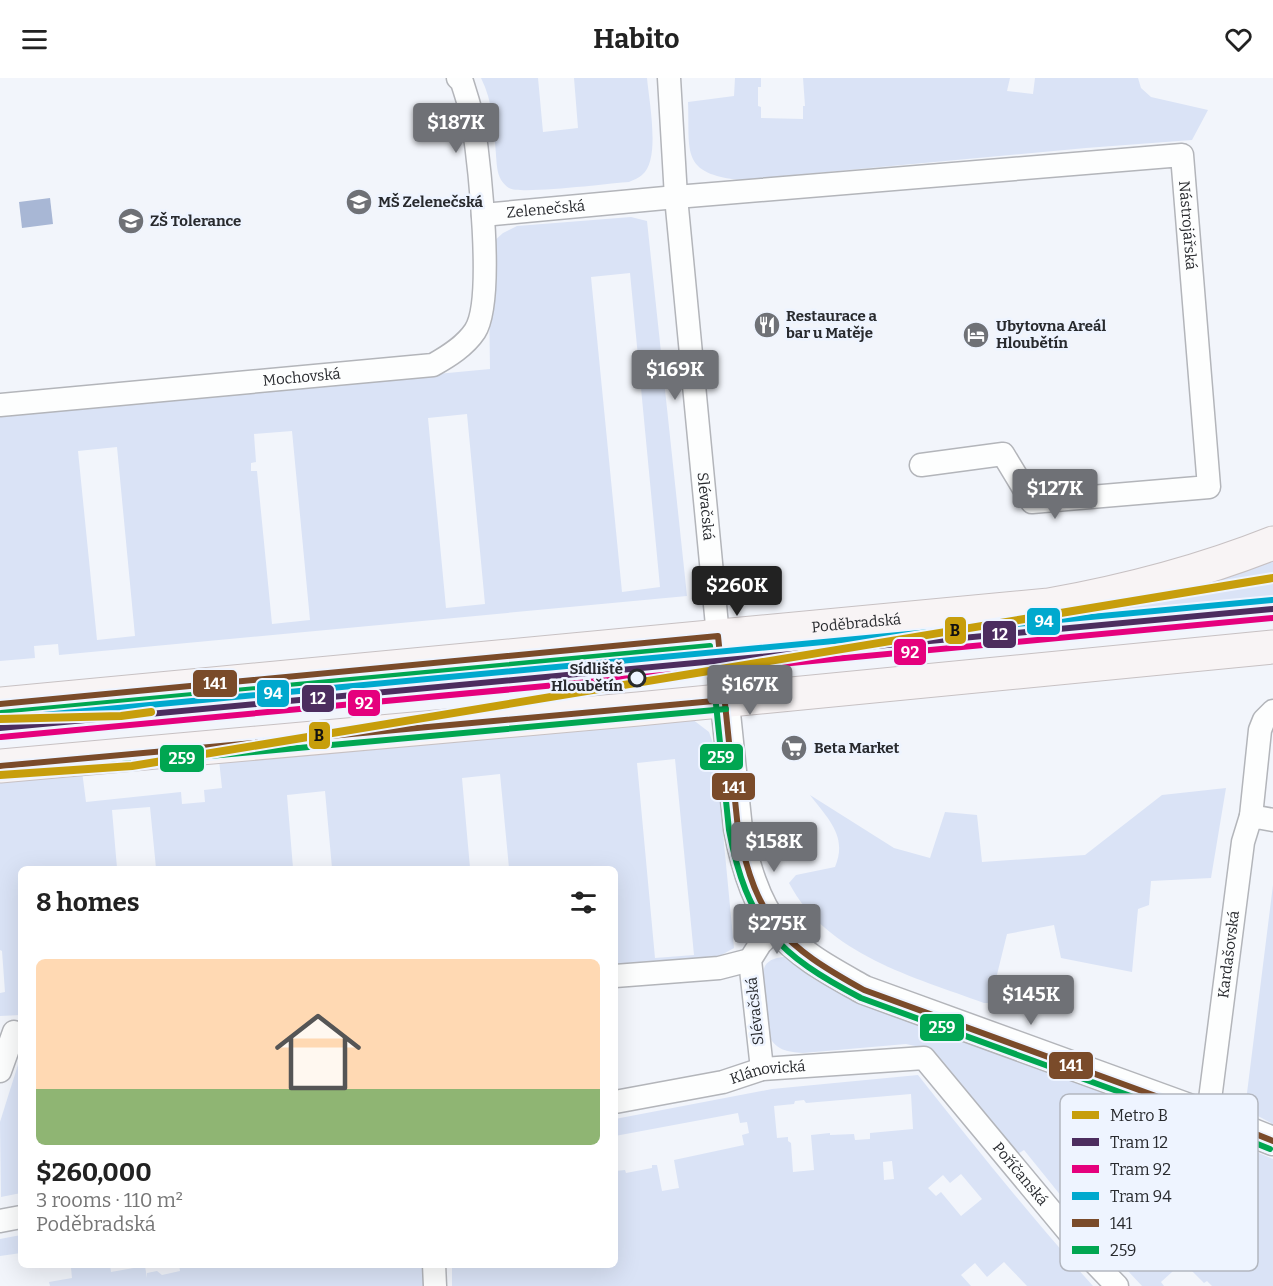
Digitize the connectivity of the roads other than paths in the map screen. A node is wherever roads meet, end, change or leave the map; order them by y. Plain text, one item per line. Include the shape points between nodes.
1 (458, 78) edge
2 (669, 78) edge
3 (676, 197) junction
4 (483, 215) junction
5 (0, 405) edge
6 (921, 465) dead end
7 (1273, 543) edge
8 (718, 636) junction
9 (1273, 647) edge
10 (725, 700) junction
11 (0, 704) edge
12 (1273, 711) edge
13 (0, 766) edge
14 (1251, 816) junction
15 (1273, 820) edge
16 (776, 928) junction
17 (750, 960) junction
18 (618, 976) edge
19 (12, 1032) edge
20 (924, 1058) joint
21 (762, 1069) junction
22 (0, 1071) edge
23 (1150, 1094) edge
24 (1211, 1094) edge
25 (618, 1101) edge
26 (1258, 1135) edge
27 (1273, 1141) edge
28 (18, 1218) edge
29 (0, 1221) edge
30 (1060, 1222) edge
31 (434, 1268) edge
32 (1103, 1271) edge
33 (435, 1286) edge
34 (1117, 1286) edge

1 - 4 street via 473,120
2 - 3 street, Slévačská
3 - 4 street, Zelenečská
3 - 6 street, Nástrojářská via 1182,155 1209,487 1032,502 1003,454
3 - 8 street, Slévačská
4 - 5 street, Mochovská via 484,301 476,329 458,350 434,366
7 - 8 main road, Poděbradská via 1178,577 1049,605
8 - 10 street, Slévačská
8 - 11 main road, Poděbradská
9 - 10 main road
10 - 13 main road
10 - 16 street, Slévačská via 744,859
12 - 14 street, Kardašovská via 1260,730
14 - 15 street
14 - 24 street, Kardašovská via 1243,842
16 - 17 street, Slévačská
16 - 23 street, Slévačská via 818,964 864,990
17 - 18 street via 719,968
17 - 21 street, Slévačská
19 - 22 street
20 - 21 street, Klánovická
20 - 30 street, Poříčanská
21 - 25 street, Klánovická via 723,1082
26 - 27 street, Slévačská
28 - 29 street
31 - 33 street
32 - 34 street, Poříčanská

